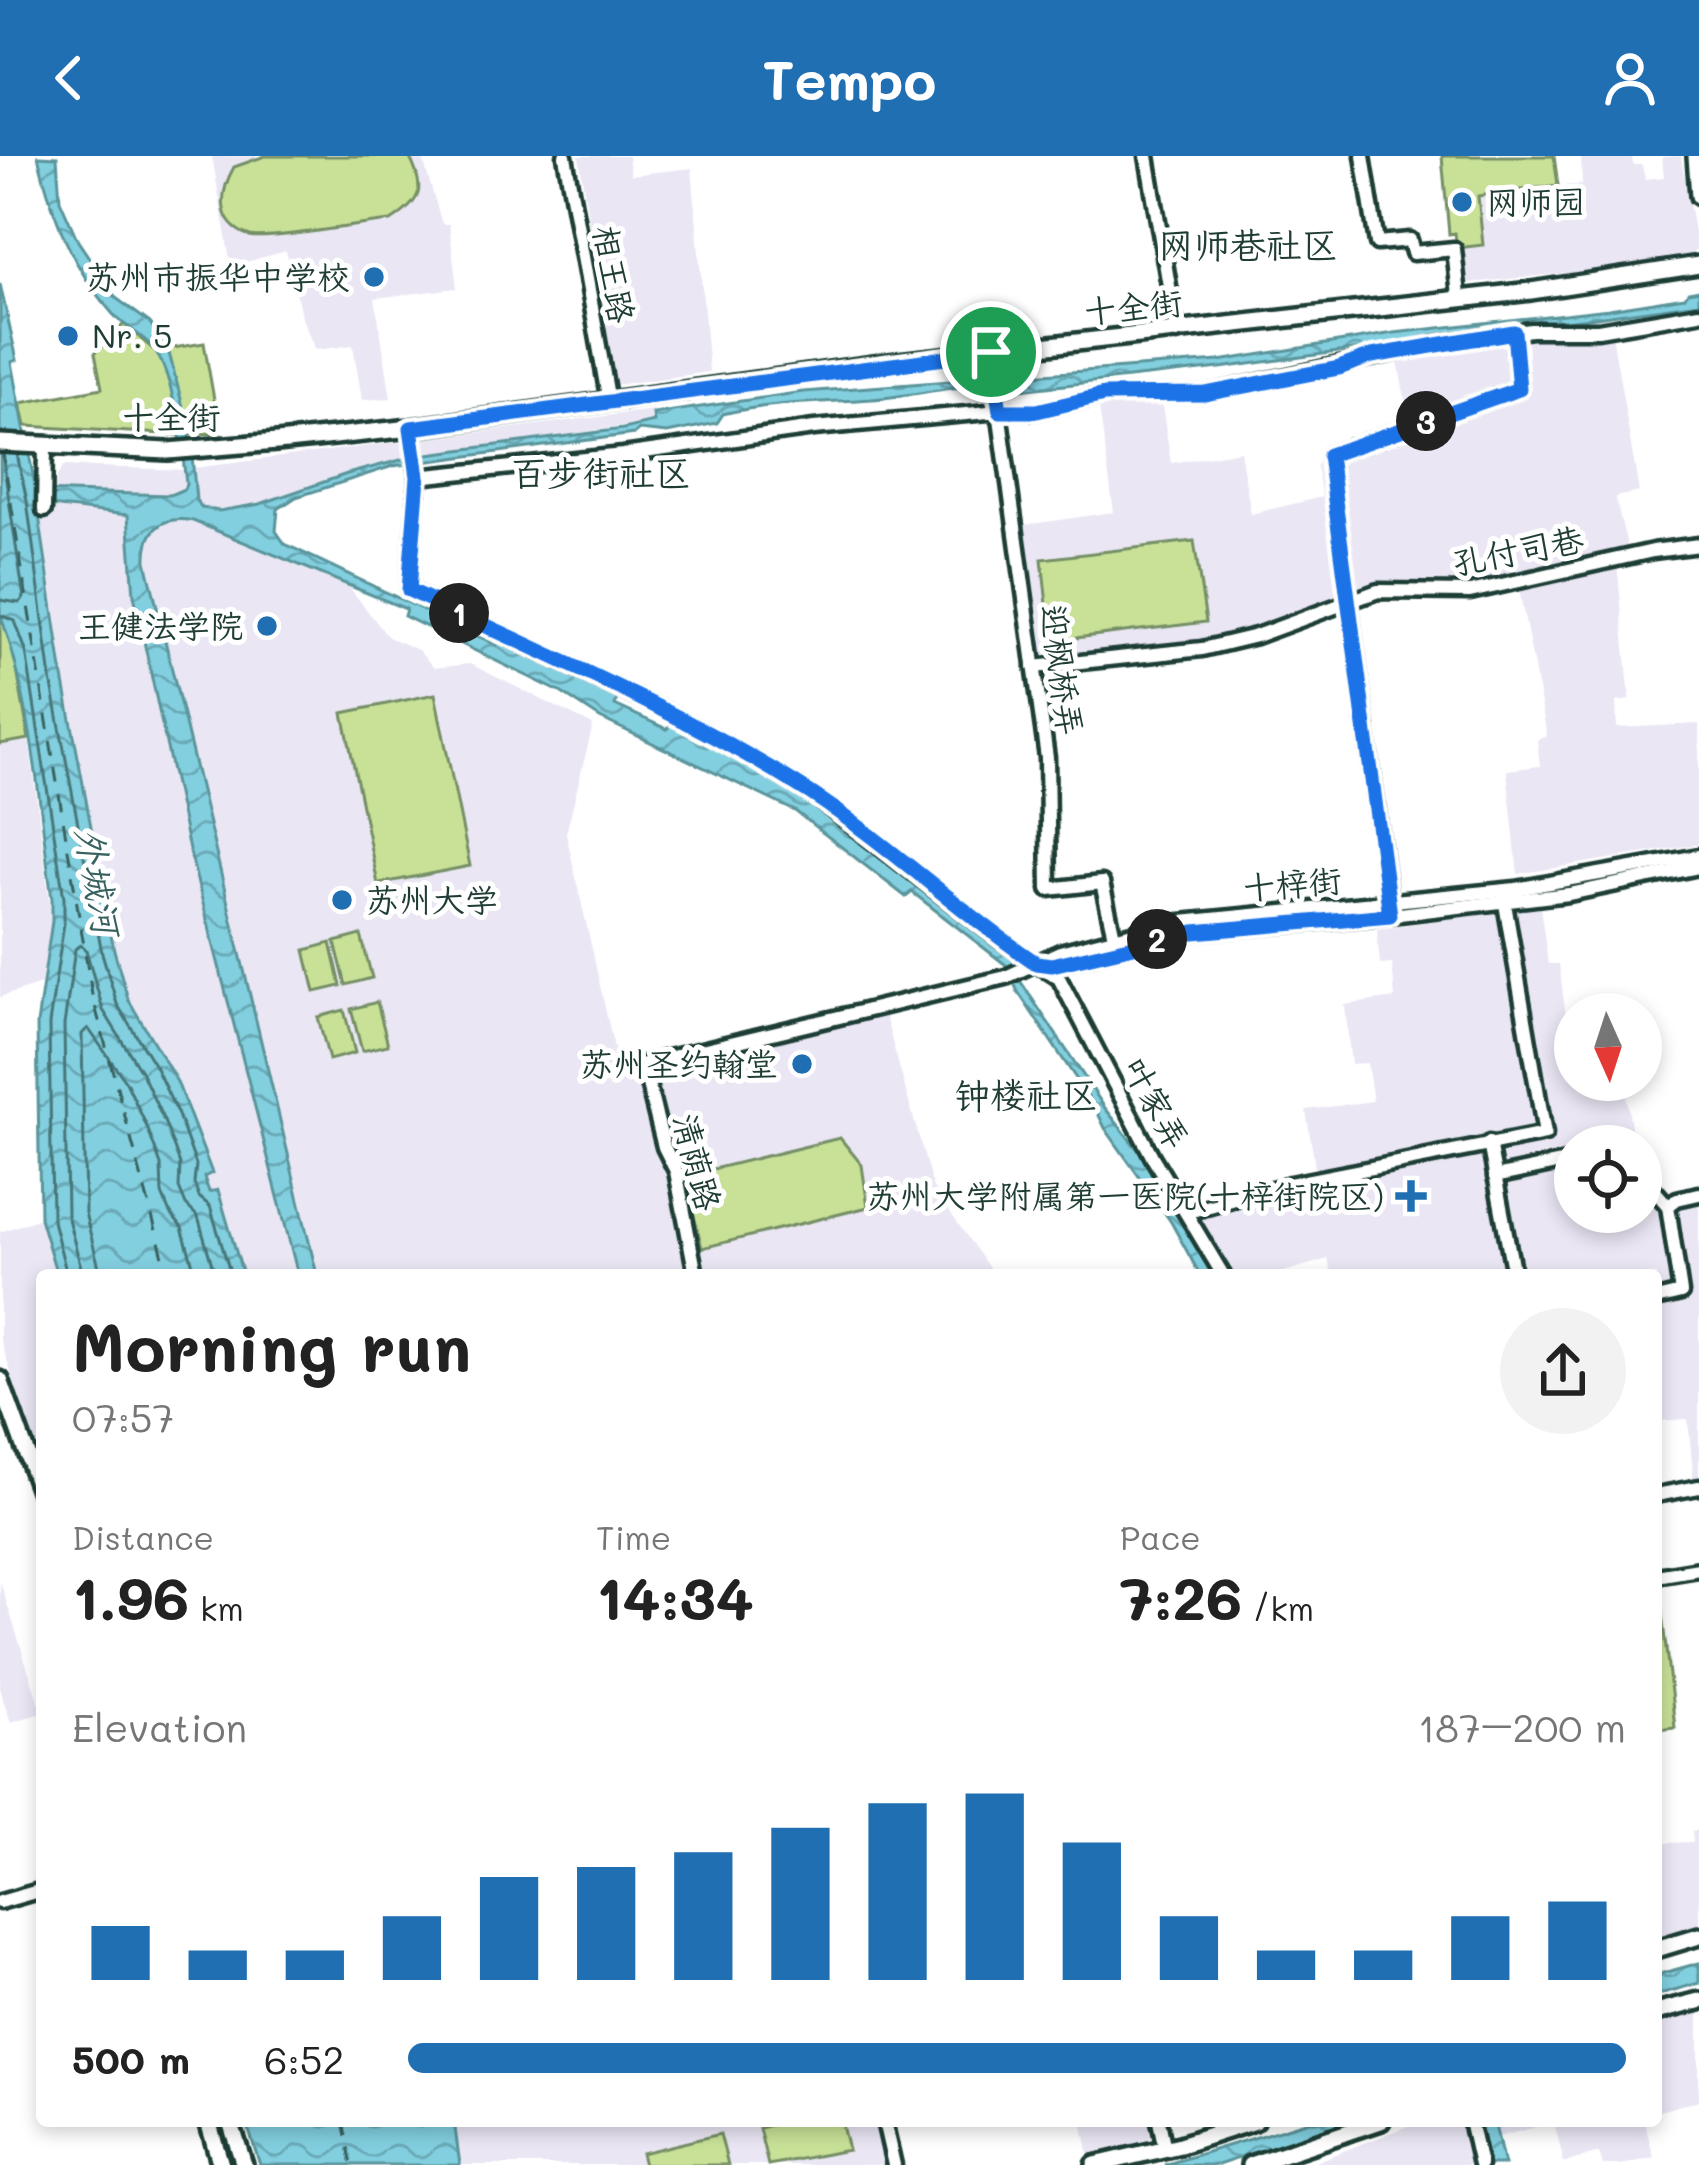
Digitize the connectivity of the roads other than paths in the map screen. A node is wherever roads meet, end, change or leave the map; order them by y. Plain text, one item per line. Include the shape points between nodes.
1 (565, 156) edge
2 (1147, 156) edge
3 (1363, 156) edge
4 (1696, 156) edge
5 (1699, 196) edge
6 (1699, 265) edge
7 (1459, 296) junction
8 (1699, 314) edge
9 (1514, 332) junction
10 (1178, 333) junction
11 (991, 352) junction
12 (609, 402) junction
13 (1000, 411) junction
14 (411, 428) junction
15 (0, 443) edge
16 (41, 444) junction
17 (416, 464) junction
18 (44, 510) dead end
19 (1699, 545) edge
20 (1349, 602) junction
21 (1034, 667) junction
22 (1699, 856) edge
23 (1699, 867) edge
24 (1504, 896) junction
25 (1390, 909) junction
26 (1114, 936) junction
27 (1036, 963) junction
28 (643, 1064) joint
29 (1489, 1142) junction
30 (1554, 1165) edge
31 (1495, 1178) junction
32 (1699, 1194) edge
33 (1662, 1199) edge
34 (1668, 1206) junction
35 (1188, 1212) junction
36 (695, 1269) edge
37 (1220, 1269) edge
38 (1513, 1269) edge
39 (1662, 1298) edge
40 (0, 1380) edge
41 (36, 1479) edge
42 (1699, 1487) edge
43 (1662, 1494) edge
44 (1699, 1569) edge
45 (1662, 1575) edge
46 (36, 1892) edge
47 (0, 1902) edge
48 (1699, 1936) edge
49 (1662, 1947) edge
50 (1699, 2001) edge
51 (1662, 2010) edge
52 (210, 2127) edge
53 (232, 2127) edge
54 (885, 2127) edge
55 (1160, 2127) edge
56 (1235, 2127) edge
57 (1363, 2127) edge
58 (1471, 2127) edge
59 (1165, 2149) junction
60 (221, 2165) edge
61 (244, 2165) edge
62 (894, 2165) edge
63 (1095, 2165) edge
64 (1250, 2165) edge
65 (1480, 2165) edge

1 - 12 street, 相王路
2 - 10 street
3 - 7 street via 1376,243 1410,240 1413,253 1454,249
4 - 5 main road
6 - 7 main road, 十全街
7 - 10 main road, 十全街
8 - 9 street via 1598,330
9 - 13 street via 1205,394 1104,395
9 - 20 street via 1519,389 1329,455
10 - 11 main road, 十全街
11 - 12 main road, 十全街
11 - 13 street, 迎枫桥弄
12 - 14 main road, 十全街
13 - 17 street via 622,455
13 - 21 street, 迎枫桥弄
14 - 16 main road, 十全街 via 188,450
14 - 17 street
15 - 16 main road, 十全街
16 - 18 street
17 - 27 street, 叶家弄 via 409,590 768,767
19 - 20 street, 孔付司巷 via 1471,592 1378,591
20 - 21 street, 孔付司巷 via 1202,649
20 - 25 street
21 - 26 street, 迎枫桥弄 via 1047,758 1049,890 1102,883
22 - 24 street, 十梓街
23 - 24 street, 十梓街 via 1569,894
24 - 25 street, 十梓街
24 - 29 street via 1545,1134
25 - 26 street, 十梓街 via 1203,919
25 - 27 street, 十梓街 via 1194,932
26 - 27 street, 十梓街
27 - 28 street, 十梓街
27 - 35 street, 叶家弄 via 1059,978
28 - 36 street, 清荫路
29 - 31 street
29 - 35 street
30 - 31 street
31 - 38 street
32 - 34 street
33 - 34 street
34 - 39 street via 1681,1293
35 - 37 street, 叶家弄
40 - 41 main road
42 - 43 street
44 - 45 street
46 - 47 street
48 - 49 main road
50 - 51 main road
52 - 60 main road
53 - 61 main road
54 - 62 street
55 - 59 street
56 - 59 main road
57 - 64 main road
58 - 65 street
59 - 63 main road

